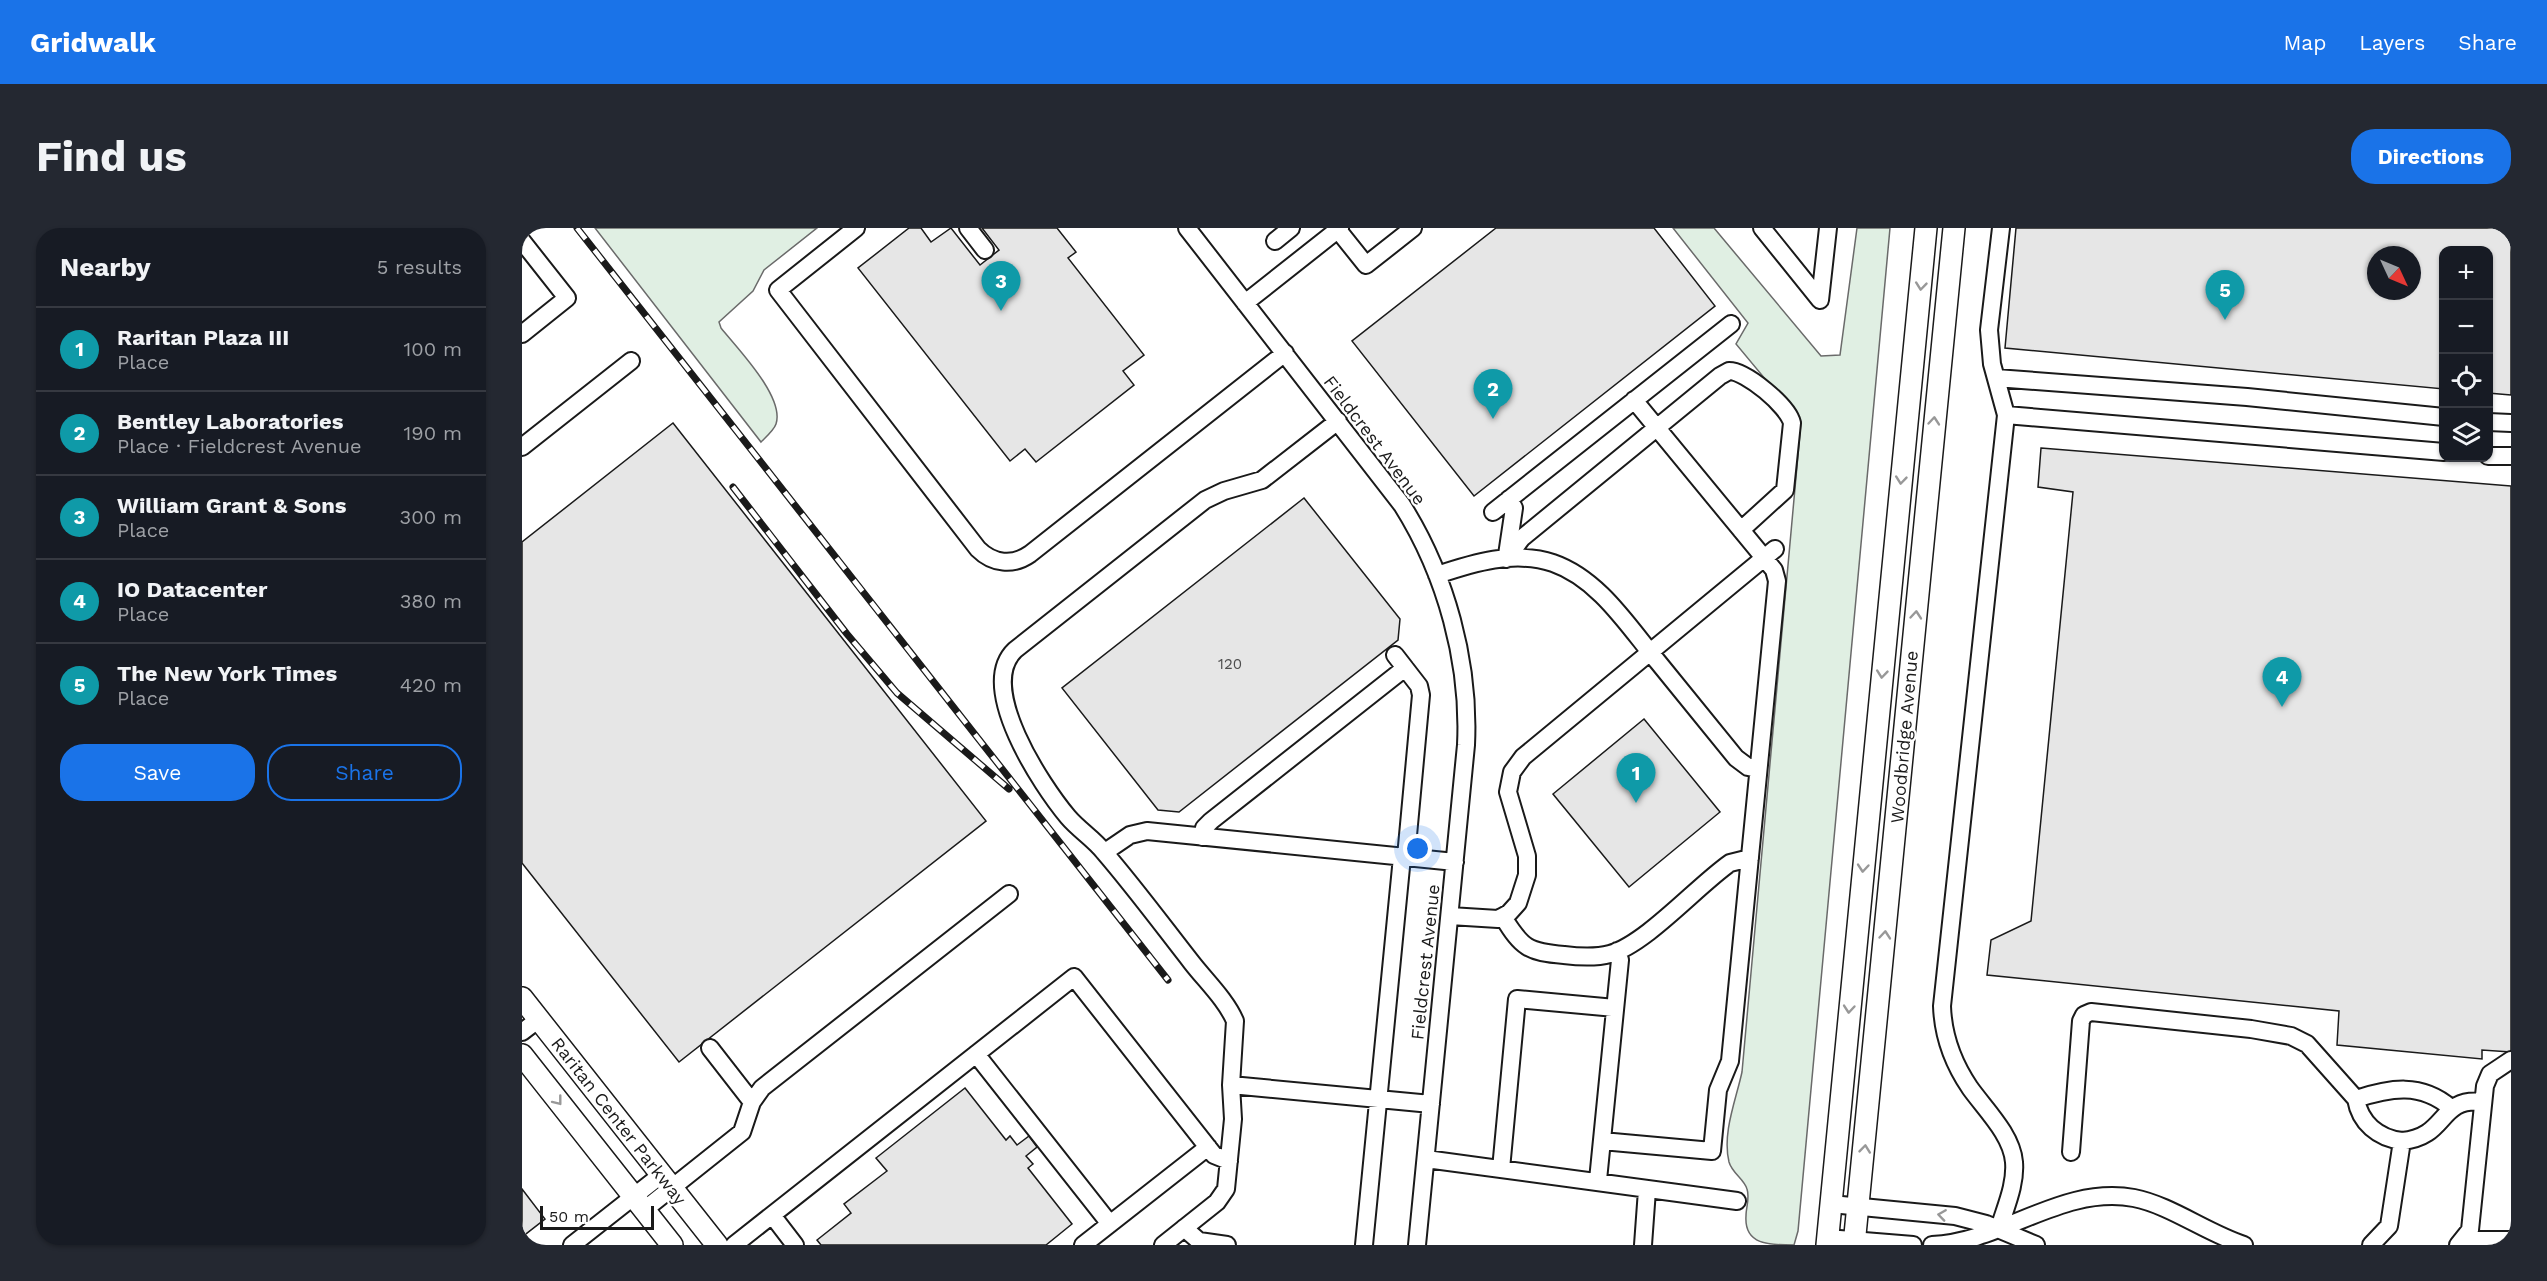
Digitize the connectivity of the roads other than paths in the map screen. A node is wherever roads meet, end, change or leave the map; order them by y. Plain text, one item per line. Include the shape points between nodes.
1 (856, 228) edge
2 (968, 228) edge
3 (1187, 228) edge
4 (1291, 228) edge
5 (1413, 228) edge
6 (1761, 228) edge
7 (1828, 228) edge
8 (1926, 228) edge
9 (1954, 228) edge
10 (2001, 228) edge
11 (1339, 229) edge
12 (522, 241) edge
13 (1275, 241) dead end
14 (985, 250) dead end
15 (1245, 303) junction
16 (1731, 324) dead end
17 (522, 334) edge
18 (1285, 353) junction
19 (631, 361) dead end
20 (1996, 378) junction
21 (1634, 400) junction
22 (2006, 415) junction
23 (2439, 417) edge
24 (1338, 421) junction
25 (2493, 422) edge
26 (2511, 423) edge
27 (1657, 427) junction
28 (522, 447) edge
29 (2439, 452) edge
30 (2493, 456) edge
31 (2511, 456) edge
32 (1509, 499) junction
33 (1492, 512) dead end
34 (1741, 530) junction
35 (1770, 554) junction
36 (1506, 559) junction
37 (1437, 575) junction
38 (1650, 652) junction
39 (1758, 769) junction
40 (1203, 837) junction
41 (1105, 852) junction
42 (1404, 857) junction
43 (1750, 858) junction
44 (1455, 862) junction
45 (1009, 894) dead end
46 (1450, 916) junction
47 (1503, 917) junction
48 (1617, 951) junction
49 (522, 998) edge
50 (1615, 1008) junction
51 (539, 1019) junction
52 (522, 1032) edge
53 (710, 1048) dead end
54 (976, 1054) junction
55 (522, 1055) edge
56 (2511, 1060) edge
57 (1231, 1085) junction
58 (1378, 1099) junction
59 (2356, 1099) junction
60 (752, 1102) junction
61 (2482, 1102) junction
62 (1431, 1104) junction
63 (2451, 1108) junction
64 (1602, 1141) junction
65 (2402, 1141) junction
66 (1208, 1147) junction
67 (2071, 1152) dead end
68 (1426, 1159) junction
69 (1229, 1161) junction
70 (1501, 1169) junction
71 (1598, 1180) junction
72 (667, 1181) junction
73 (1647, 1190) junction
74 (1737, 1201) dead end
75 (639, 1203) junction
76 (1831, 1204) junction
77 (1858, 1207) junction
78 (772, 1215) junction
79 (1110, 1224) junction
80 (2511, 1224) edge
81 (1184, 1228) junction
82 (1999, 1229) junction
83 (2511, 1239) edge
84 (1827, 1242) edge
85 (1854, 1243) edge
86 (2026, 1243) edge
87 (2460, 1243) edge
88 (572, 1245) edge
89 (672, 1245) edge
90 (717, 1245) edge
91 (734, 1245) edge
92 (795, 1245) edge
93 (1083, 1245) edge
94 (1163, 1245) edge
95 (1219, 1245) edge
96 (1364, 1245) edge
97 (1417, 1245) edge
98 (1642, 1245) edge
99 (1913, 1245) edge
100 (1932, 1245) edge
101 (2244, 1245) edge
102 (2371, 1245) edge

1 - 18 street via 777,290 978,549 993,560 1012,562 1030,554
2 - 14 street
3 - 15 street, Fieldcrest Avenue
4 - 13 street
5 - 11 street via 1366,265
6 - 7 street via 1820,300
8 -> 76 main road, Woodbridge Avenue
77 -> 9 main road, Woodbridge Avenue
10 - 20 street via 1989,330
11 - 15 street
12 - 17 street via 567,298
15 - 18 street, Fieldcrest Avenue
16 - 21 street
18 - 24 street, Fieldcrest Avenue
19 - 28 street
20 - 22 street
20 - 23 street
21 - 27 street
21 - 32 street
22 - 29 street
22 - 82 street via 1942,1006 1943,1026 1954,1061 2012,1153 2012,1182
24 - 37 street, Fieldcrest Avenue via 1402,505
24 - 41 street via 1262,480 1224,490 1205,500 1007,659 1006,706 1024,752 1061,808
25 - 26 street
27 - 34 street
27 - 34 street via 1729,371 1745,375 1787,412 1792,428 1785,490
27 - 36 street via 1522,538
30 - 31 street
32 - 33 street
32 - 36 street via 1514,512
34 - 35 street
35 - 38 street
35 - 39 street via 1777,577
36 - 37 street
36 - 38 street via 1543,561 1576,575 1606,599
37 - 44 street, Fieldcrest Avenue via 1457,640 1466,714
38 - 39 street via 1736,758
38 - 47 street via 1515,766 1508,792 1525,846 1527,875 1518,903
39 - 43 street
40 - 41 street via 1141,832
40 - 42 street
40 - 42 street via 1210,821 1400,662 1419,686 1422,701
41 - 57 street via 1233,1016 1236,1028
42 - 44 street
42 - 58 street
43 - 48 street via 1730,863 1635,941
43 - 64 street via 1729,1068 1718,1090 1712,1151
44 - 46 street, Fieldcrest Avenue
45 - 60 street via 762,1088
46 - 47 street
46 - 62 street, Fieldcrest Avenue
47 - 48 street via 1523,945 1538,953 1589,957
48 - 50 street via 1620,960
49 - 51 main road, Raritan Center Parkway
50 - 64 street
50 - 70 street via 1517,999
51 - 52 street
51 - 72 main road, Raritan Center Parkway
53 - 60 street
54 - 66 street via 1074,977
54 - 78 street
54 - 79 street
55 -> 75 main road, Raritan Center Parkway
56 - 61 street via 2490,1074
57 - 58 street
57 - 69 street
58 - 62 street
58 - 96 street
59 - 63 street via 2386,1089 2415,1089
59 - 65 street via 2367,1124 2389,1139
59 - 67 street via 2307,1044 2291,1036 2091,1012 2081,1021
60 - 72 street via 742,1132
61 - 63 street via 2466,1100
61 - 87 street via 2470,1230
62 - 68 street, Fieldcrest Avenue
63 - 65 street via 2439,1125 2424,1136
64 - 71 street
65 - 102 street via 2389,1226
66 - 69 street via 1218,1158
66 - 79 street
68 - 70 street
68 - 97 street, Fieldcrest Avenue
69 - 81 street via 1221,1198
70 - 71 street
71 - 73 street
72 - 75 street
72 - 90 main road, Raritan Center Parkway
73 - 74 street
73 - 98 street
75 - 88 street
75 - 89 main road, Raritan Center Parkway
76 - 77 street
76 - 84 main road, Woodbridge Avenue
82 -> 77 street via 1955,1216
77 - 85 main road, Woodbridge Avenue
78 - 91 street
78 - 92 street
79 - 93 street
80 - 83 street
81 - 94 street
81 - 95 street via 1199,1241
82 - 86 street
82 - 100 street via 1968,1241
82 - 101 street via 2087,1197 2110,1195 2156,1204 2217,1236
83 - 87 street
84 - 85 street
85 - 99 street

